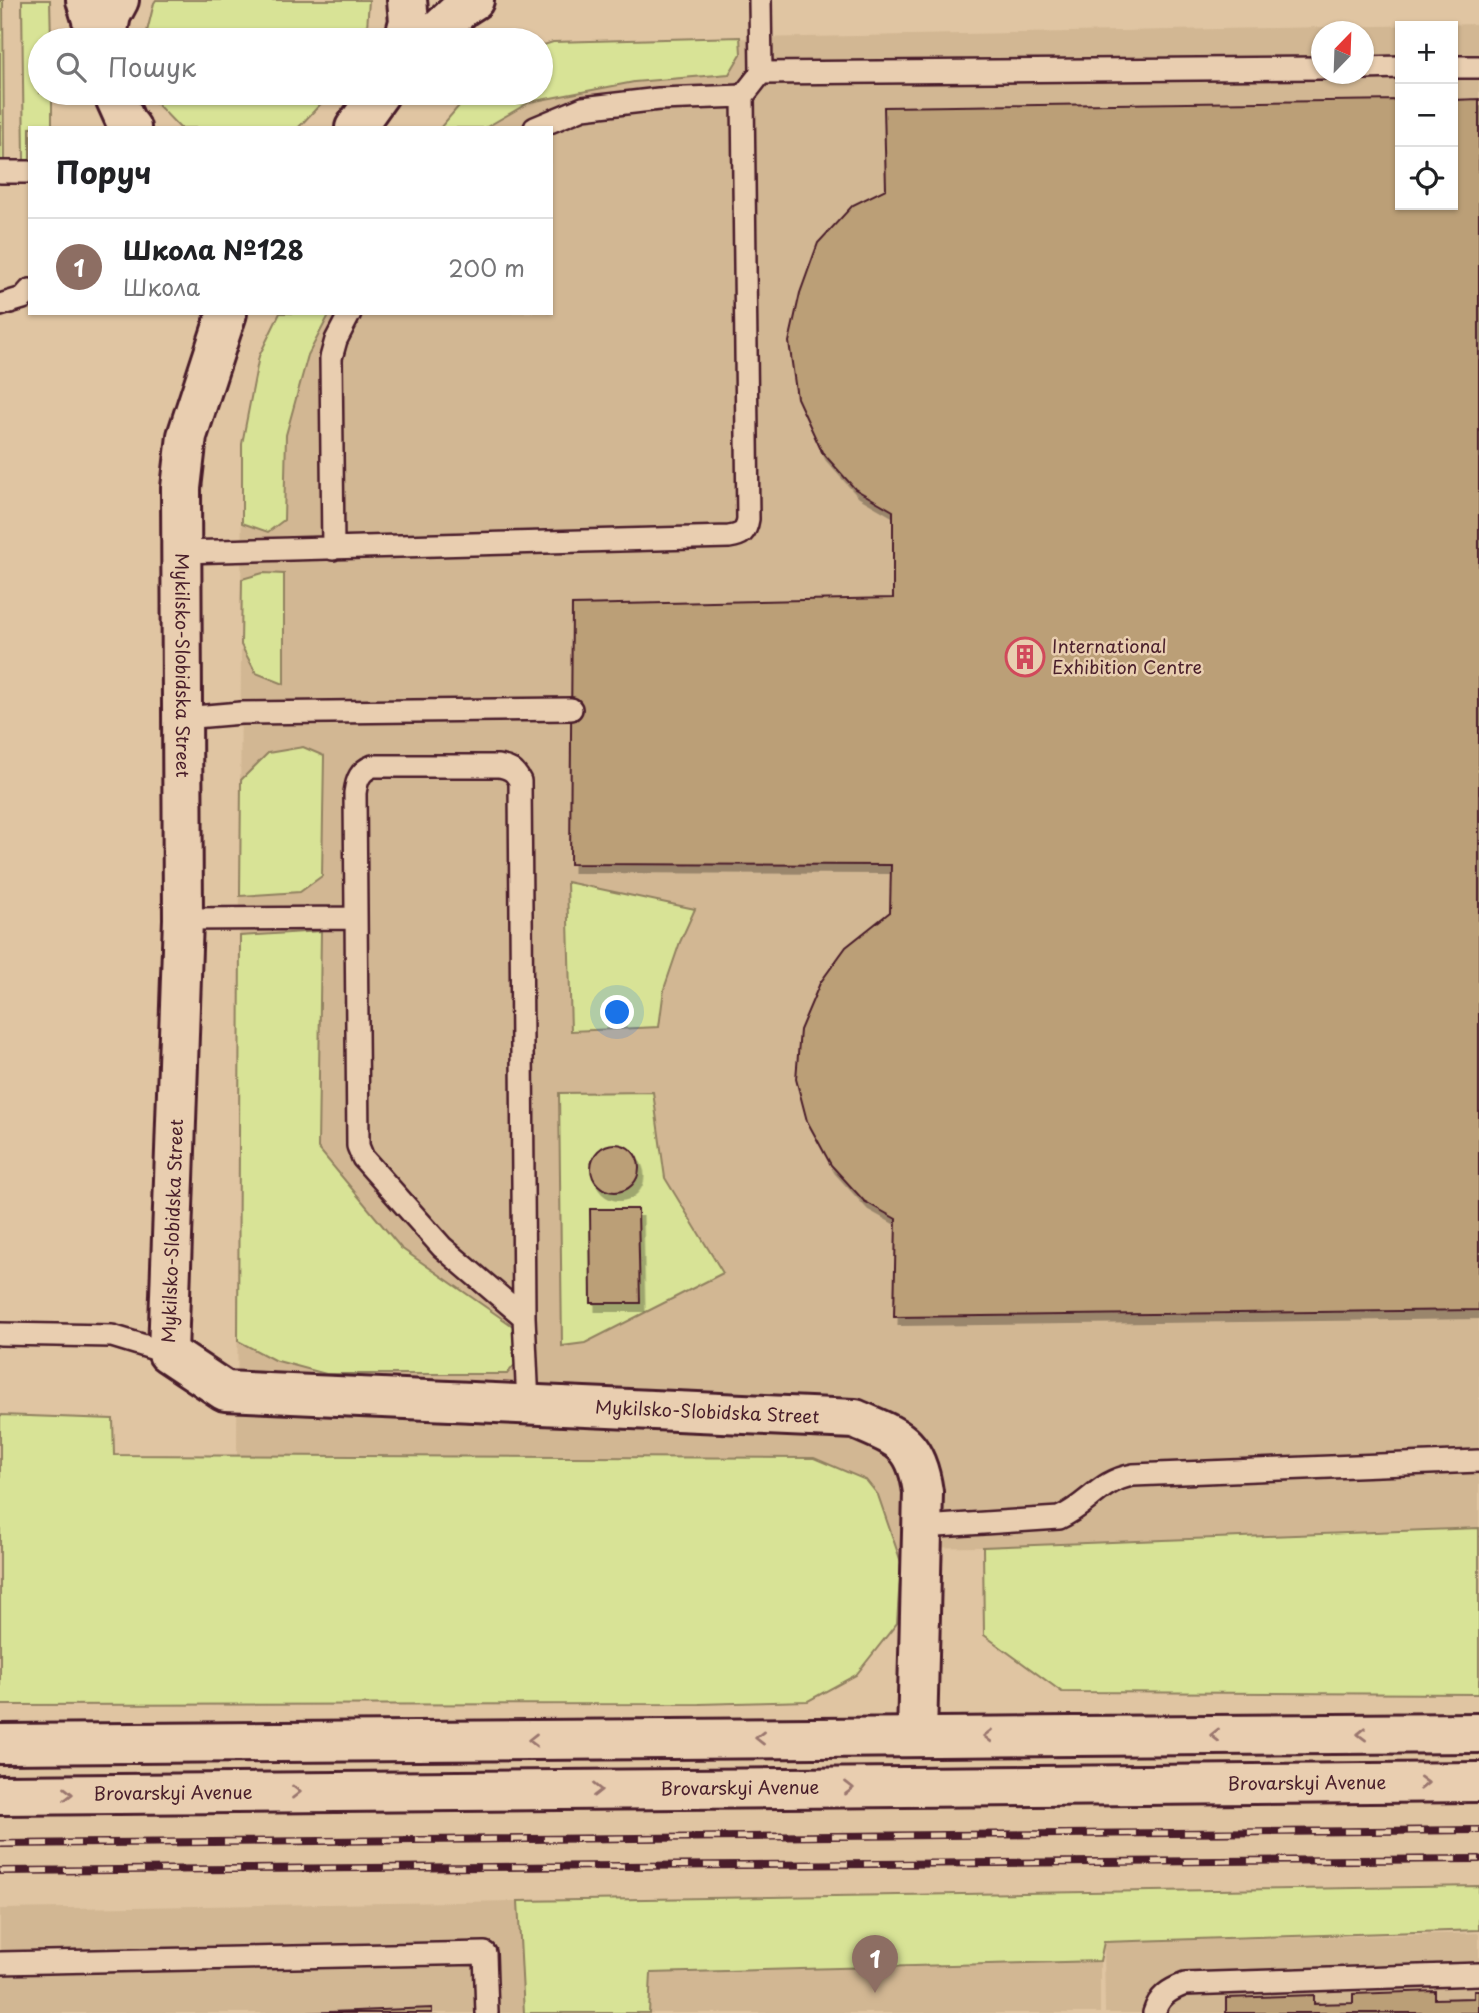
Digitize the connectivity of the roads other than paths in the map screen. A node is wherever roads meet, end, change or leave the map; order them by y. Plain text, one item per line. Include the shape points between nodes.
1 (86, 0) edge
2 (119, 0) edge
3 (407, 0) edge
4 (474, 0) edge
5 (760, 0) edge
6 (94, 28) edge
7 (108, 28) edge
8 (407, 28) edge
9 (441, 28) edge
10 (1395, 67) edge
11 (1458, 67) edge
12 (1479, 67) edge
13 (1311, 68) edge
14 (1374, 68) edge
15 (761, 72) junction
16 (743, 96) junction
17 (371, 105) edge
18 (356, 126) edge
19 (540, 126) edge
20 (28, 172) edge
21 (0, 173) edge
22 (28, 292) edge
23 (0, 305) edge
24 (227, 315) edge
25 (349, 315) edge
26 (333, 549) junction
27 (183, 552) junction
28 (571, 709) dead end
29 (183, 718) junction
30 (356, 918) junction
31 (183, 919) junction
32 (524, 1317) junction
33 (0, 1335) edge
34 (168, 1353) junction
35 (528, 1405) junction
36 (1479, 1461) edge
37 (923, 1527) junction
38 (1479, 1733) edge
39 (916, 1737) junction
40 (0, 1744) edge
41 (1479, 1782) edge
42 (0, 1795) edge
43 (0, 1963) edge
44 (1479, 1974) edge
45 (487, 2013) edge
46 (1154, 2013) edge

1 - 6 main road
2 - 7 main road
3 - 8 main road
4 - 9 main road
5 - 15 lane
10 - 14 lane
11 - 12 lane
13 - 15 lane
15 - 16 lane
16 - 19 lane via 583,108
16 - 26 lane via 747,529 729,537
17 - 18 main road
20 - 21 lane
22 - 23 lane
24 - 27 main road, Mykilsko-Slobidska Street via 187,436 181,488
25 - 26 lane via 331,358
26 - 27 lane
27 - 29 main road, Mykilsko-Slobidska Street
28 - 29 lane via 241,713
29 - 31 main road, Mykilsko-Slobidska Street
30 - 31 lane
30 - 32 lane via 358,1134 363,1158 442,1247
30 - 32 lane via 355,793 363,770 373,766 498,766 516,772 520,781
31 - 34 main road, Mykilsko-Slobidska Street
32 - 35 lane
33 - 34 lane via 112,1336
34 - 35 main road, Mykilsko-Slobidska Street via 225,1391
35 - 37 main road, Mykilsko-Slobidska Street via 855,1419 908,1447 920,1469
36 - 37 lane via 1133,1475 1111,1480 1059,1518
37 - 39 main road, Mykilsko-Slobidska Street
38 -> 39 main road
39 -> 40 main road
42 -> 41 main road, Brovarskyi Avenue
43 - 45 lane via 485,1953
44 - 46 lane via 1185,1984 1170,1989 1157,2001

